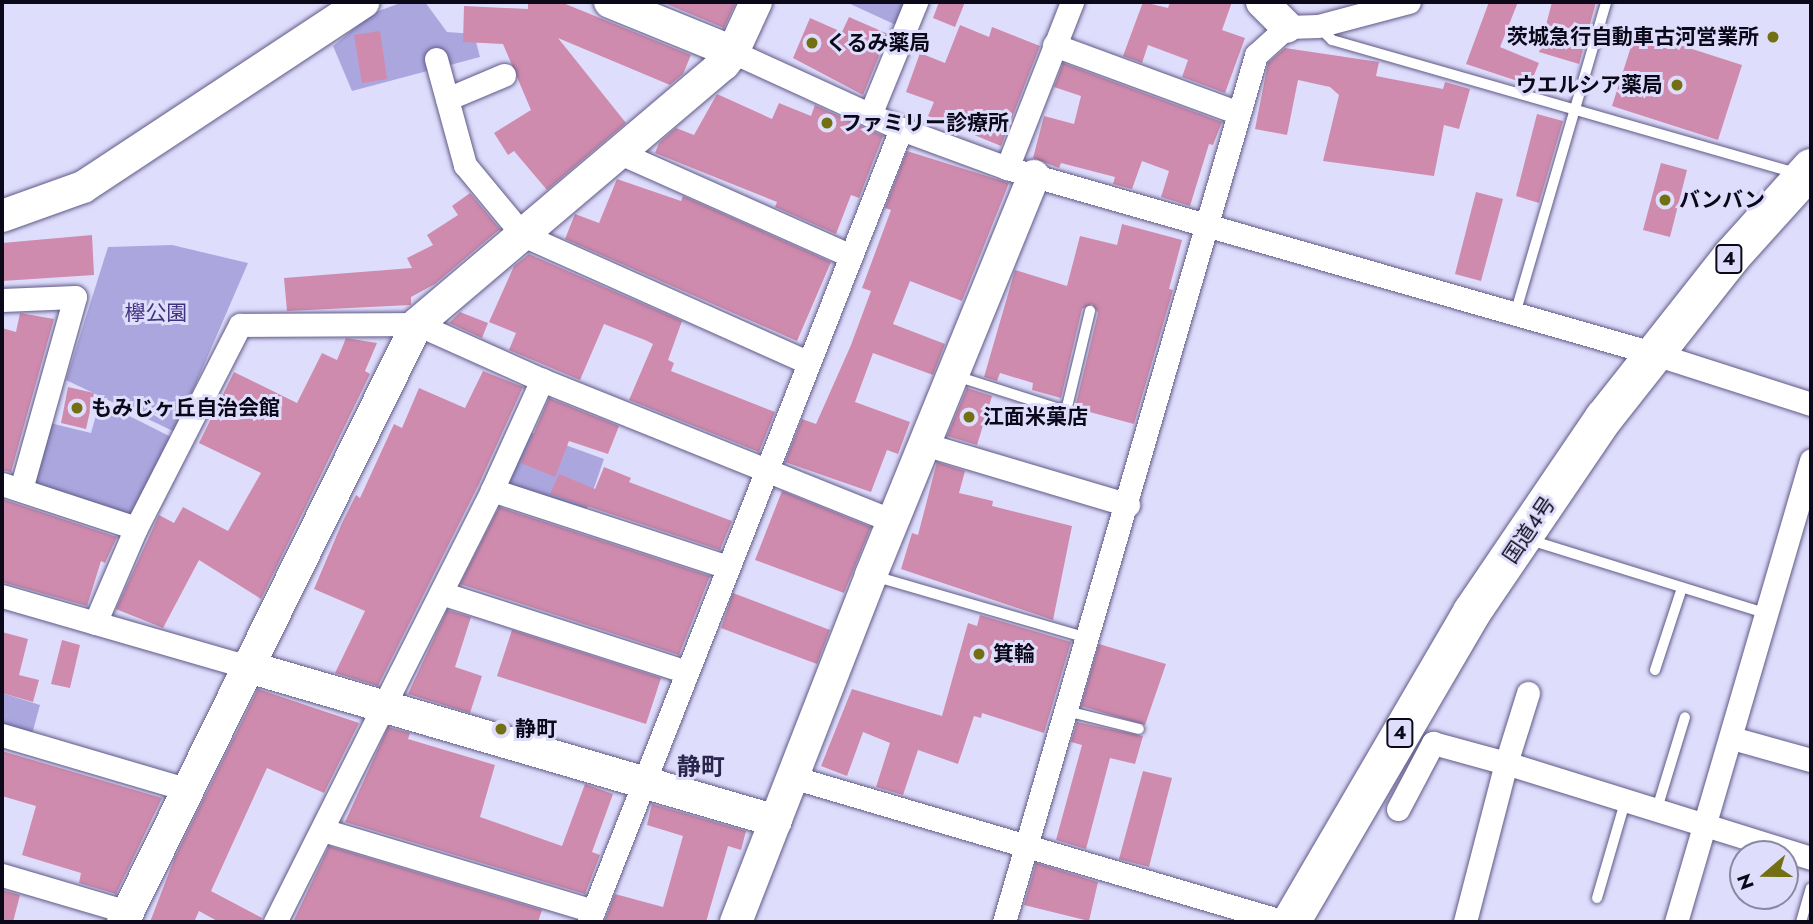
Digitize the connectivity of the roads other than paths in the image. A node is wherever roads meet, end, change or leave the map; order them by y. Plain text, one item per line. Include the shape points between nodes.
1 (364, 2) edge
2 (610, 2) edge
3 (756, 2) edge
4 (916, 2) edge
5 (1072, 2) edge
6 (1262, 2) edge
7 (1409, 2) edge
8 (1606, 2) edge
9 (1318, 26) junction
10 (1287, 27) junction
11 (1054, 45) junction
12 (733, 52) junction
13 (436, 59) dead end
14 (504, 75) dead end
15 (447, 99) junction
16 (1574, 110) junction
17 (1239, 113) junction
18 (870, 115) junction
19 (901, 129) junction
20 (620, 153) junction
21 (1021, 172) junction
22 (1808, 172) edge
23 (2, 216) edge
24 (1208, 228) junction
25 (523, 235) junction
26 (851, 256) junction
27 (2, 300) edge
28 (1090, 311) dead end
29 (1515, 314) junction
30 (417, 324) junction
31 (1652, 353) junction
32 (809, 363) junction
33 (953, 375) junction
34 (542, 380) junction
35 (1811, 404) edge
36 (925, 444) junction
37 (1811, 460) edge
38 (766, 471) junction
39 (12, 486) edge
40 (492, 490) junction
41 (1128, 505) junction
42 (893, 521) junction
43 (136, 528) junction
44 (1524, 538) junction
45 (727, 568) junction
46 (871, 575) junction
47 (1682, 588) junction
48 (441, 593) junction
49 (2, 596) edge
50 (1764, 613) junction
51 (95, 623) junction
52 (1088, 639) junction
53 (245, 666) junction
54 (1656, 670) dead end
55 (687, 671) junction
56 (1528, 693) dead end
57 (383, 707) junction
58 (1067, 711) junction
59 (1685, 717) dead end
60 (1139, 729) dead end
61 (2, 735) edge
62 (1732, 738) junction
63 (1811, 760) edge
64 (1506, 763) junction
65 (792, 776) junction
66 (646, 784) junction
67 (186, 789) junction
68 (1625, 802) junction
69 (1398, 808) dead end
70 (1656, 812) junction
71 (775, 821) junction
72 (1705, 828) junction
73 (323, 830) junction
74 (1026, 848) junction
75 (1811, 858) edge
76 (2, 875) edge
77 (1811, 888) edge
78 (1597, 898) dead end
79 (591, 916) edge
80 (126, 917) edge
81 (1268, 919) edge
82 (275, 922) edge
83 (736, 922) edge
84 (1004, 922) edge
85 (1465, 922) edge
86 (1676, 922) edge
87 (1801, 922) edge

1 - 23 street via 83,187
2 - 12 street
3 - 12 street
4 - 18 street
5 - 11 street
6 - 10 street
7 - 9 street
8 - 16 lane
9 - 10 street
9 - 16 lane via 1332,40
10 - 17 street via 1256,55
11 - 17 street
11 - 21 street
12 - 18 street
12 - 20 street
13 - 15 street
14 - 15 street
15 - 25 street via 465,165
16 - 22 lane
16 - 29 lane
17 - 24 street
18 - 19 street
19 - 21 street
19 - 26 street
20 - 25 street
20 - 26 street
21 - 24 street
21 - 33 street
22 - 31 highway, 国道4号 / 4
24 - 29 street
24 - 41 street
25 - 30 street
25 - 32 street
26 - 32 street
27 - 39 street via 75,297
28 - 33 lane via 1066,411
29 - 31 street
30 - 34 street
30 - 43 street via 240,325
30 - 53 street
31 - 35 street
31 - 44 highway, 国道4号 / 4
32 - 38 street
33 - 36 street
34 - 38 street
34 - 40 street
36 - 41 street
36 - 42 street
37 - 50 street
38 - 42 street
38 - 45 street
39 - 43 street
40 - 45 street
40 - 48 street
41 - 52 street
42 - 46 street
43 - 51 street
44 - 47 lane
44 - 81 highway, 国道4号 / 4
45 - 55 street
46 - 52 lane
46 - 65 street
47 - 50 lane
47 - 54 lane
48 - 55 street
48 - 57 street
49 - 51 street
50 - 62 street
51 - 53 street
52 - 58 street
53 - 57 street
53 - 67 street
55 - 66 street
56 - 64 street
57 - 66 street
57 - 73 street
58 - 60 lane
58 - 74 street
59 - 70 lane
61 - 67 street
62 - 63 street
62 - 72 street
64 - 68 street
64 - 69 street via 1433,743
64 - 85 street
65 - 71 street
65 - 74 street
66 - 71 street
66 - 79 street
67 - 80 street
68 - 70 street
68 - 78 lane
70 - 72 street
71 - 83 street
72 - 75 street
72 - 86 street
73 - 79 street
73 - 82 street
74 - 81 street
74 - 84 street
76 - 80 street
77 - 87 lane

